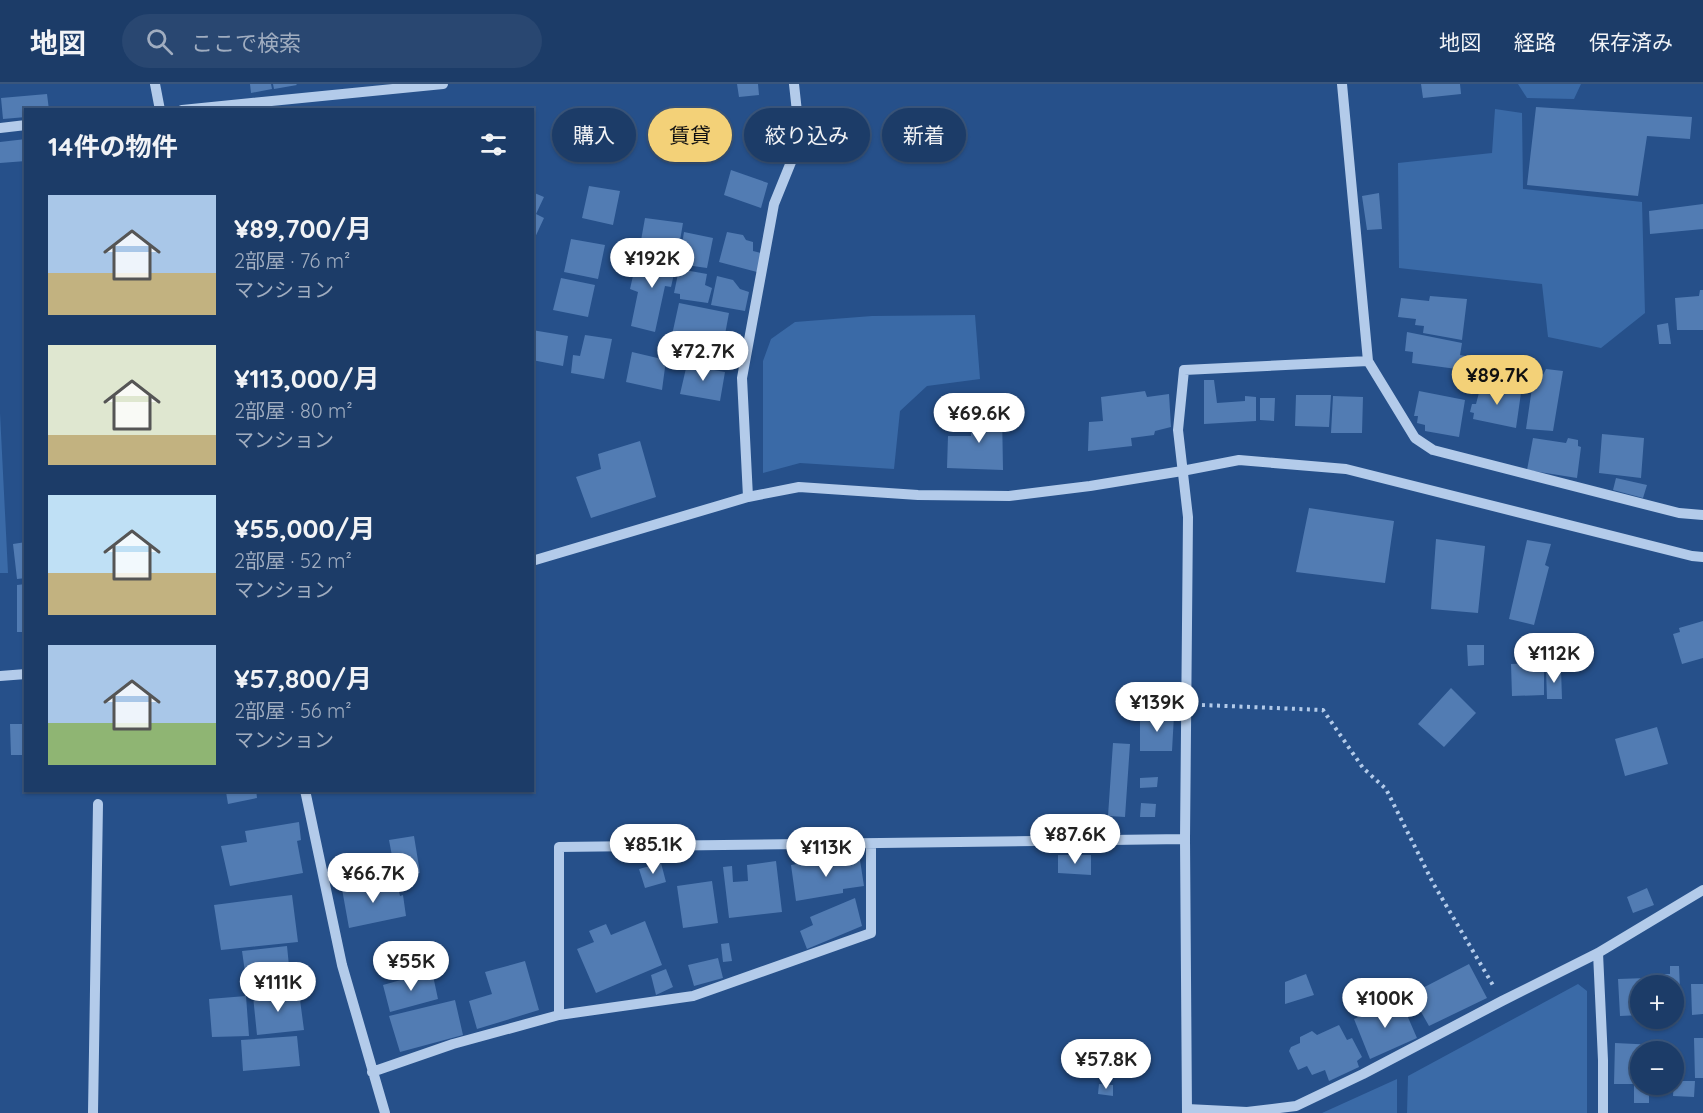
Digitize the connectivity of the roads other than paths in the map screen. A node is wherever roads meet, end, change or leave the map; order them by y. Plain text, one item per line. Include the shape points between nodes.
1 (155, 84) edge
2 (443, 84) edge
3 (794, 84) edge
4 (1342, 84) edge
5 (160, 108) edge
6 (202, 108) edge
7 (24, 125) edge
8 (0, 128) edge
9 (1368, 361) junction
10 (1182, 471) junction
11 (748, 497) junction
12 (1703, 515) edge
13 (1703, 557) edge
14 (534, 560) edge
15 (24, 674) edge
16 (0, 676) edge
17 (304, 792) edge
18 (98, 804) dead end
19 (1185, 839) junction
20 (871, 844) junction
21 (1703, 890) edge
22 (1598, 953) junction
23 (559, 1015) junction
24 (372, 1072) junction
25 (1187, 1111) edge
26 (93, 1113) edge
27 (385, 1113) edge
28 (1603, 1113) edge

1 - 5 street
2 - 6 street
3 - 11 street via 800,140 774,204 742,378
4 - 9 street
7 - 8 street
9 - 10 street via 1184,370 1178,430
9 - 12 street via 1415,438 1433,450 1679,513
10 - 11 street via 1009,496 799,487
10 - 13 street via 1239,460 1346,469
10 - 19 street via 1188,517
11 - 14 street
15 - 16 street
17 - 24 street via 342,965
18 - 26 street
19 - 20 street
19 - 25 street
20 - 23 street via 871,933 693,996
20 - 23 street via 559,848
21 - 22 street
22 - 25 street via 1296,1106 1247,1112
22 - 28 street
23 - 24 street via 453,1044
24 - 27 street

